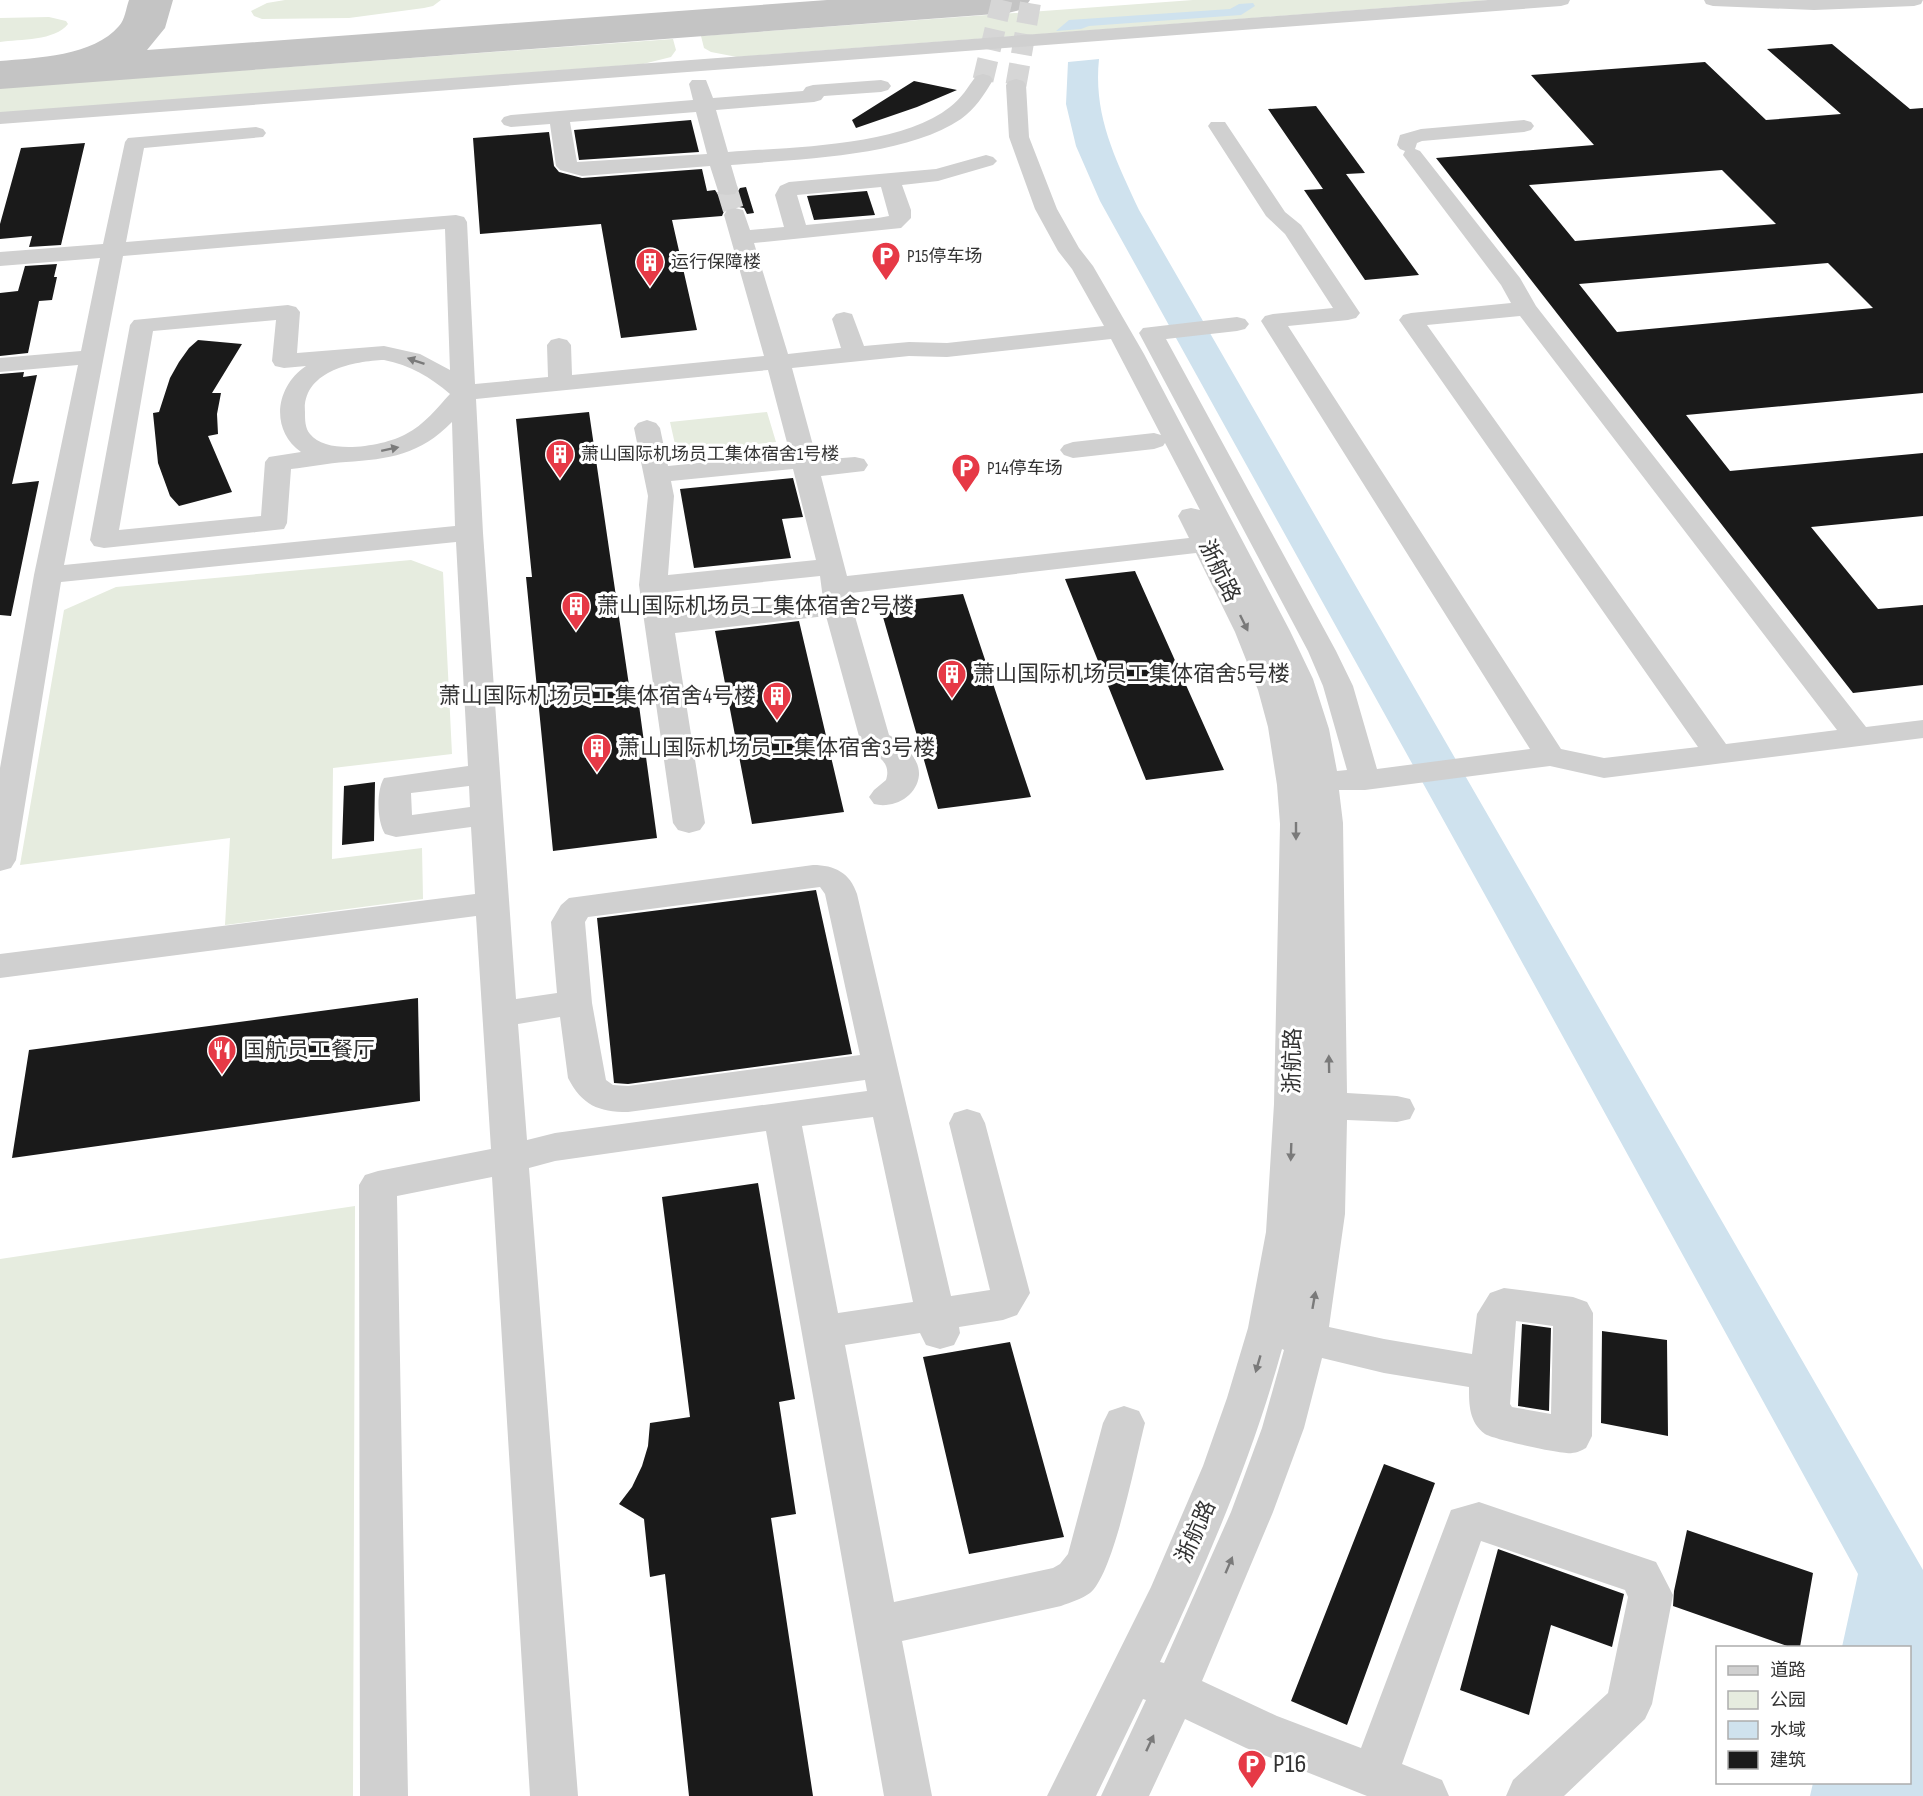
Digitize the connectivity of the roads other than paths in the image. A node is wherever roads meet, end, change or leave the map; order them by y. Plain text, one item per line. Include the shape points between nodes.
1 (1561, 0) edge
2 (1713, 0) edge
3 (1914, 0) edge
4 (1905, 1) edge
5 (1923, 14) edge
6 (695, 65) junction
7 (983, 80) tunnel mouth
8 (1016, 85) tunnel mouth
9 (881, 86) dead end
10 (705, 105) junction
11 (559, 117) junction
12 (0, 118) edge
13 (511, 121) dead end
14 (1218, 126) dead end
15 (1524, 126) dead end
16 (711, 128) junction
17 (256, 133) dead end
18 (799, 152) junction
19 (718, 160) junction
20 (986, 160) dead end
21 (889, 180) junction
22 (727, 189) tunnel mouth
23 (735, 215) tunnel mouth
24 (797, 232) junction
25 (741, 237) junction
26 (112, 250) junction
27 (0, 260) edge
28 (1526, 309) junction
29 (844, 319) dead end
30 (1237, 324) dead end
31 (1106, 330) junction
32 (559, 345) dead end
33 (365, 354) junction
34 (855, 355) junction
35 (90, 357) junction
36 (779, 363) junction
37 (0, 365) edge
38 (560, 384) junction
39 (464, 393) junction
40 (124, 427) junction
41 (647, 428) dead end
42 (75, 431) junction
43 (1154, 441) junction
44 (1073, 450) dead end
45 (360, 454) junction
46 (806, 464) junction
47 (855, 465) dead end
48 (657, 476) junction
49 (469, 533) junction
50 (1205, 544) junction
51 (48, 575) junction
52 (653, 585) junction
53 (835, 586) junction
54 (659, 626) junction
55 (1923, 729) edge
56 (1858, 737) junction
57 (1718, 754) junction
58 (1550, 756) junction
59 (484, 774) junction
60 (1365, 780) junction
61 (1308, 781) junction
62 (885, 796) dead end
63 (487, 815) junction
64 (689, 823) dead end
65 (0, 860) edge
66 (492, 903) junction
67 (0, 966) edge
68 (575, 1004) junction
69 (500, 1014) junction
70 (881, 1065) junction
71 (889, 1101) junction
72 (1293, 1104) junction
73 (1329, 1105) junction
74 (1397, 1109) dead end
75 (782, 1116) junction
76 (968, 1123) dead end
77 (510, 1159) junction
78 (938, 1324) junction
79 (1267, 1330) junction
80 (822, 1332) junction
81 (1307, 1339) junction
82 (1490, 1374) dead end
83 (1124, 1423) dead end
84 (877, 1626) junction
85 (1132, 1671) junction
86 (1175, 1690) junction
87 (1374, 1776) junction
88 (384, 1796) edge
89 (554, 1796) edge
90 (908, 1796) edge
91 (1071, 1796) edge
92 (1125, 1796) edge
93 (1425, 1796) edge
94 (1530, 1796) edge

1 - 6 street
2 - 4 street via 1790,6
3 - 4 street
4 - 5 street
6 - 10 street
6 - 12 street
7 - 18 street via 974,96 938,124 869,144
8 - 31 street via 1019,137 1046,209 1082,266
9 - 10 street
10 - 11 street
10 - 16 street
11 - 13 street
11 - 19 street via 570,169
14 - 58 street via 1348,313 1273,321
15 - 28 street via 1407,139 1410,150 1512,283
16 - 18 street via 751,144
16 - 19 street
17 - 26 street via 135,142
18 - 19 street
19 - 22 street
20 - 21 street via 938,175
21 - 24 street via 900,210 900,218 893,223
21 - 24 street via 797,187 788,191
23 - 25 street
24 - 25 street
25 - 36 street
26 - 27 street
26 - 35 street
26 - 39 street via 456,222
28 - 56 street
28 - 57 street via 1411,320
29 - 34 street
30 - 60 street via 1151,333 1322,651 1338,686
31 - 34 street via 947,350
31 - 43 street, 浙航路
31 - 61 street, 浙航路 via 1276,631 1298,678 1314,729
32 - 38 street
39 -> 33 street via 426,364 401,356
33 - 40 street via 284,361 288,312 142,325
33 - 45 street via 320,367 303,380 293,396 292,426 302,442 334,453
34 - 36 street
35 - 37 street
35 - 42 street
36 - 38 street
36 - 46 street
38 - 39 street
45 -> 39 street via 400,448 416,439 434,426
39 - 49 street
40 - 42 street
40 - 45 street via 104,540 274,523 278,462
41 - 48 street
42 - 51 street
43 - 44 street
43 - 50 street, 浙航路
46 - 47 street
46 - 48 street
46 - 53 street
48 - 52 street via 661,496
49 - 51 street
49 - 59 street
50 - 53 street
50 -> 61 street, 浙航路 via 1267,674 1284,731
51 - 65 street
52 - 53 street
52 - 54 street
53 - 54 street
53 - 62 street via 875,740 900,757 904,769 896,791
54 - 64 street
55 - 56 street
56 - 57 street
57 - 58 street via 1604,768
58 - 60 street
59 - 63 street
59 - 63 street via 395,785 396,827
60 - 61 street
61 -> 72 street, 浙航路 via 1296,824
73 -> 61 street, 浙航路 via 1326,823
63 - 66 street
66 - 67 street
66 - 69 street
68 - 69 street
68 - 70 street via 590,1088 613,1099
68 - 70 street via 568,922 573,910 581,906 830,877 839,886
69 - 77 street
70 - 71 street
71 - 75 street
71 - 78 street
72 - 73 street
72 -> 79 street, 浙航路 via 1290,1188
73 - 74 street
81 -> 73 street, 浙航路 via 1326,1214
75 - 77 street via 555,1147
75 - 80 street
76 - 78 street via 1010,1293 1003,1304
77 - 88 street via 378,1185
77 - 89 street
78 - 80 street
79 - 81 street
79 -> 85 street, 浙航路 via 1236,1436 1204,1517
80 - 84 street
81 - 82 street
86 -> 81 street, 浙航路 via 1252,1512 1283,1428
83 - 84 street via 1088,1562 1076,1578 1034,1593
84 - 90 street
85 - 86 street
85 - 91 street, 浙航路
86 - 87 street via 1262,1732
92 -> 86 street, 浙航路
87 - 93 street
87 - 94 street via 1466,1522 1479,1521 1640,1576 1651,1595 1629,1704

